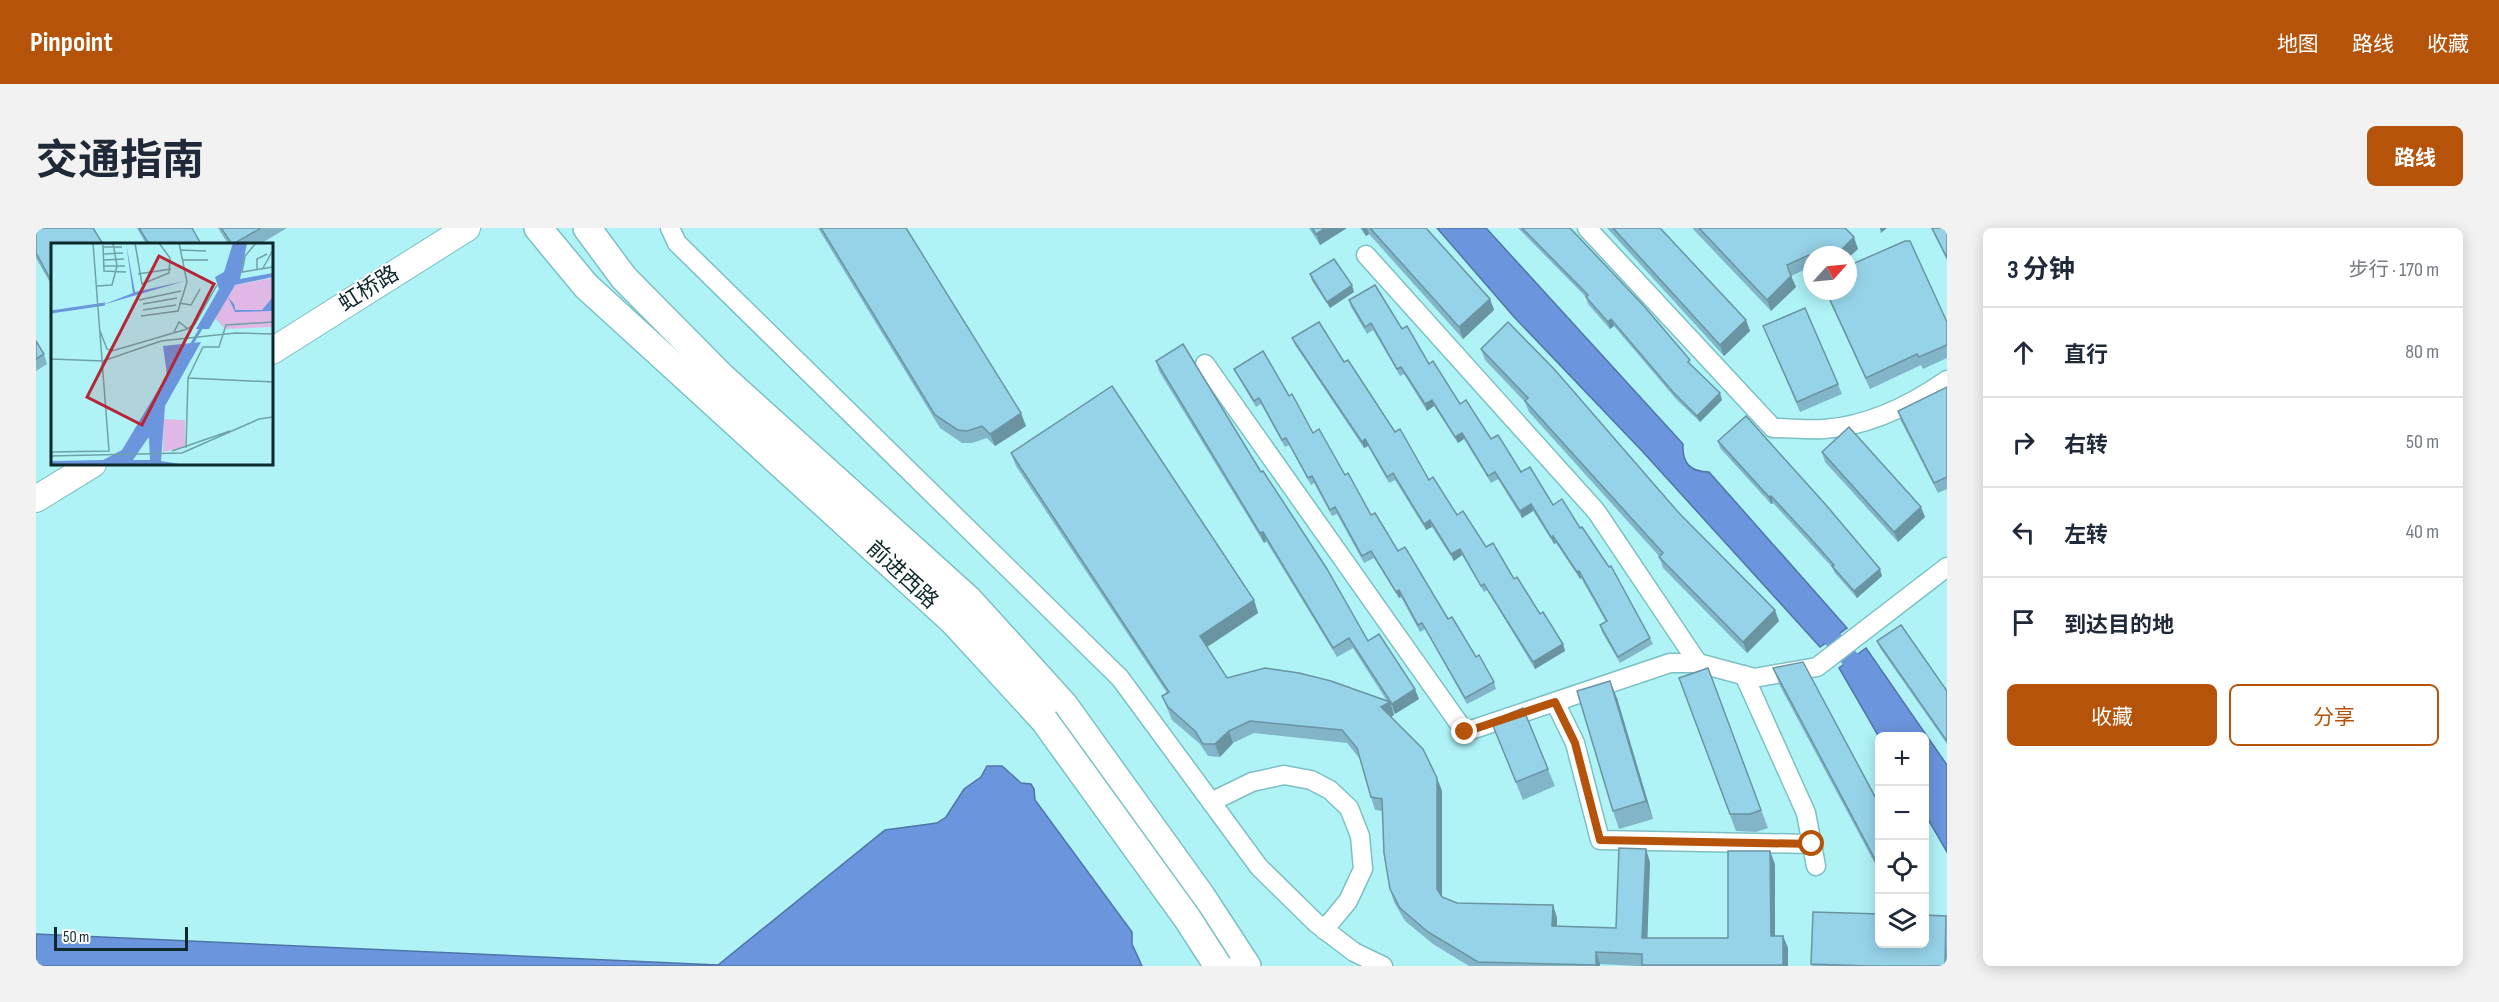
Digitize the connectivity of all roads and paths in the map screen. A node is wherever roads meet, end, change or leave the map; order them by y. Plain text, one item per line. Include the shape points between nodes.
1 (467, 228) edge
2 (538, 228) edge
3 (587, 228) edge
4 (669, 228) edge
5 (1587, 228) edge
6 (1366, 255) dead end
7 (273, 350) edge
8 (1205, 364) dead end
9 (1947, 380) edge
10 (91, 465) edge
11 (36, 499) edge
12 (1947, 567) edge
13 (1698, 663) junction
14 (1744, 675) junction
15 (1555, 702) junction
16 (1054, 713) junction
17 (1211, 802) junction
18 (1812, 844) junction
19 (1816, 866) dead end
20 (1324, 930) junction
21 (1218, 966) edge
22 (1247, 966) edge
23 (1383, 966) edge

1 - 7 street, 虹桥路
2 - 16 main road, 前进西路 via 586,286
3 - 16 main road, 前进西路 via 624,278 722,378 969,600
4 - 17 street via 677,243 1120,678
5 - 9 street via 1773,428 1825,429 1875,419
6 - 13 street via 1596,511
8 - 15 street via 1465,732
10 - 11 street
12 - 14 street via 1817,667 1754,678
13 - 14 street
13 - 15 street via 1670,663
14 - 18 street via 1806,813
15 - 18 street via 1575,743 1600,840
16 - 21 main road, 前进西路, bridge
16 - 22 main road, 前进西路 via 1203,897
17 - 20 street via 1259,867
17 - 20 street via 1252,782 1284,775 1311,780 1330,790 1349,808 1360,836 1363,869 1348,901
18 - 19 street
20 - 23 street via 1354,952

